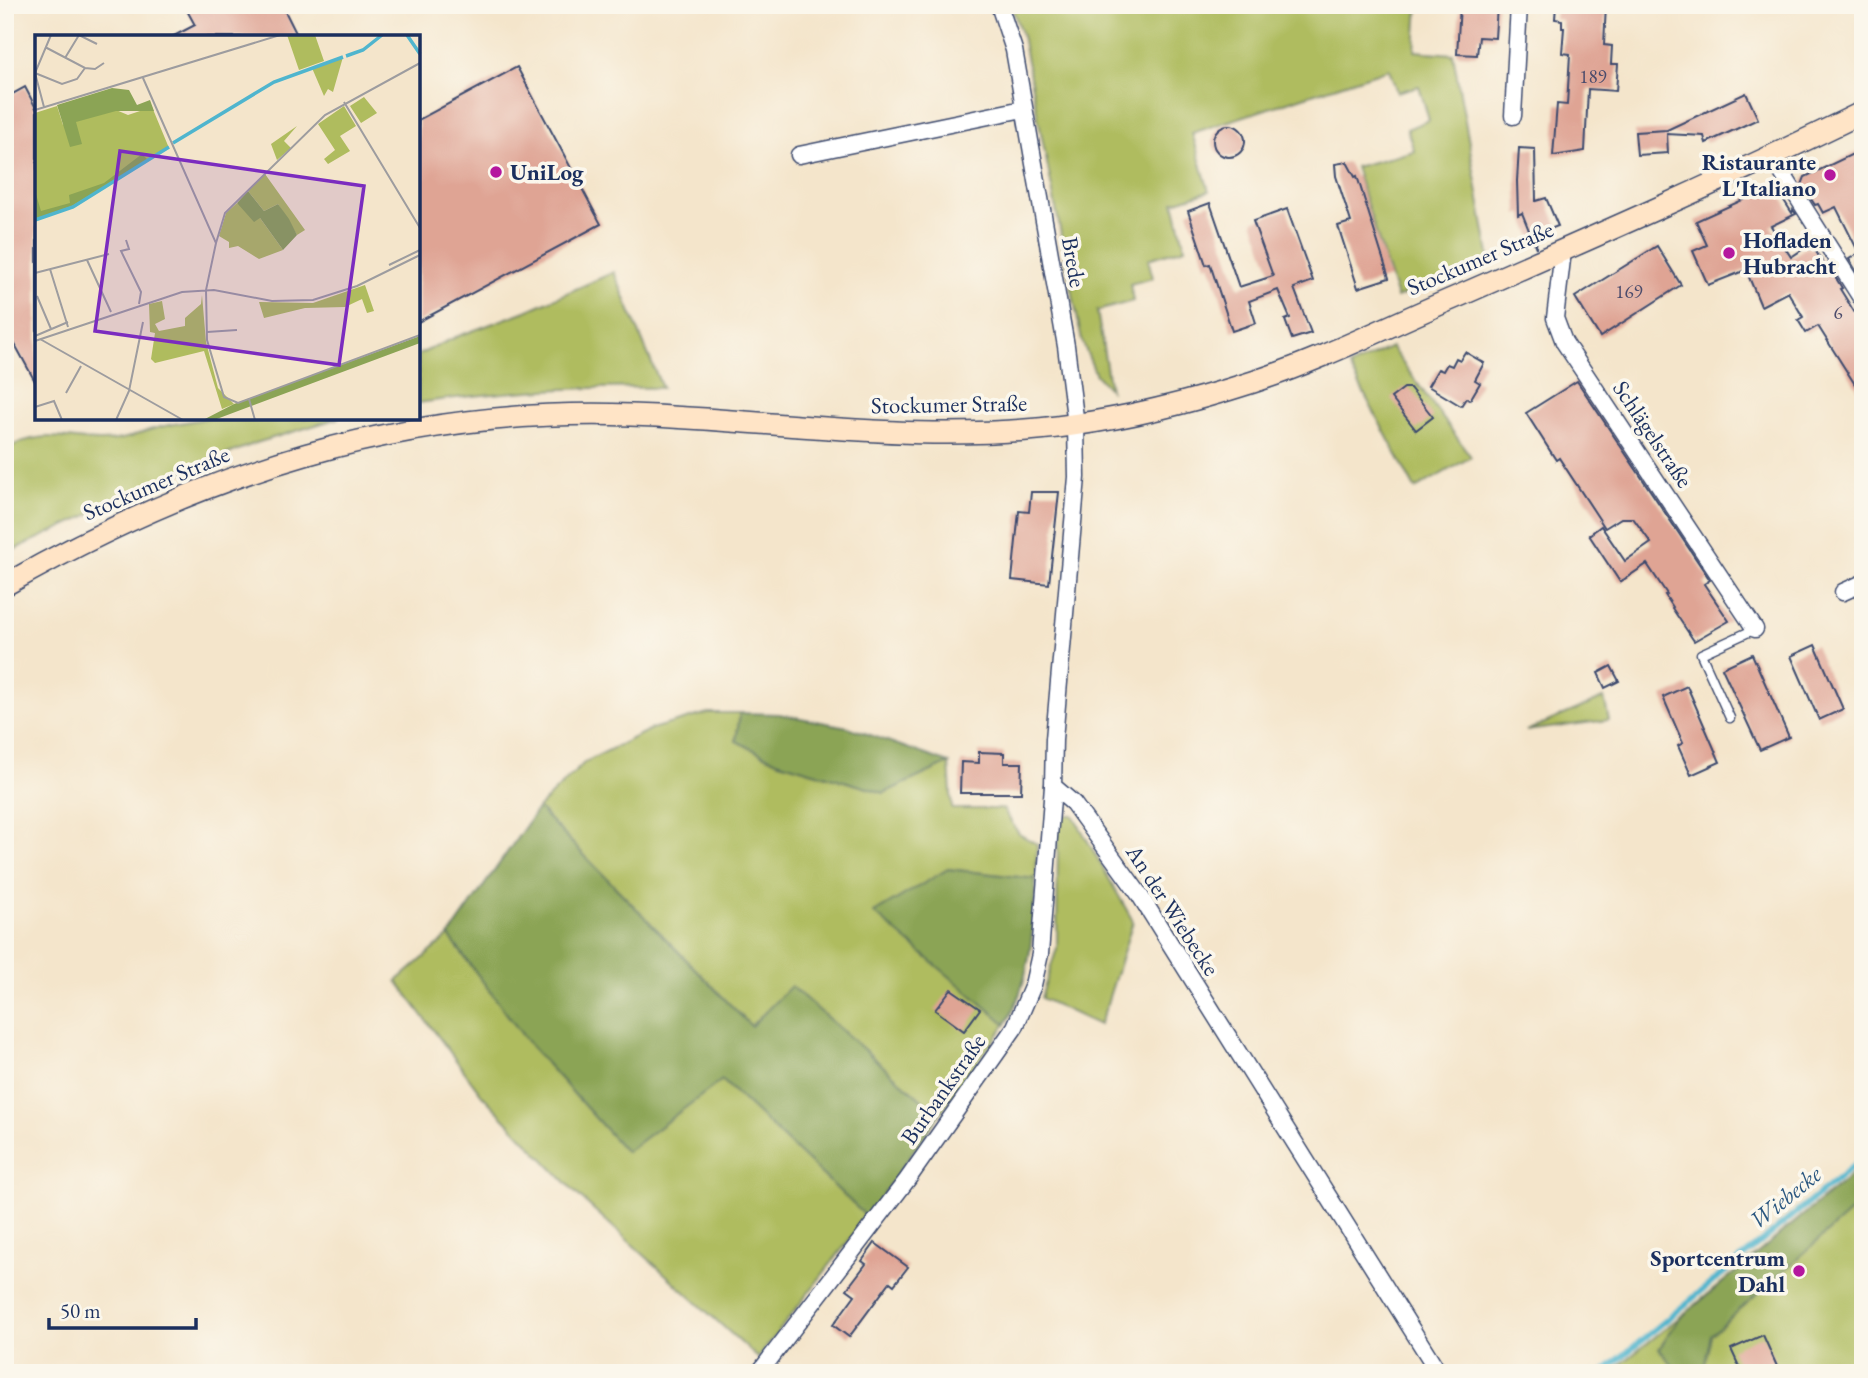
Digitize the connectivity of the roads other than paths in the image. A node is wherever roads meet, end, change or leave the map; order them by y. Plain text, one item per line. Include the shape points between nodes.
1 (999, 5) edge
2 (1519, 5) edge
3 (1023, 109) junction
4 (1863, 112) edge
5 (1513, 116) dead end
6 (799, 155) dead end
7 (1772, 157) junction
8 (1563, 251) junction
9 (1863, 302) edge
10 (1076, 425) junction
11 (1863, 583) edge
12 (5, 585) edge
13 (1843, 592) dead end
14 (1755, 629) joint
15 (1730, 718) dead end
16 (1053, 786) junction
17 (759, 1373) edge
18 (1438, 1373) edge

1 - 3 street, Brede via 1014,50
2 - 5 street
3 - 6 street
3 - 10 street, Brede
4 - 7 main road, Stockumer Straße
7 - 8 main road, Stockumer Straße
7 - 9 street
8 - 10 main road, Stockumer Straße via 1254,382
8 - 14 street, Schlägelstraße via 1555,318 1564,342
10 - 12 main road, Stockumer Straße via 1016,432 938,433 569,414 420,427 350,442 217,484 98,535
10 - 16 street via 1077,477
11 - 13 street
14 - 15 lane via 1701,654
16 - 17 street, Burbankstraße via 1040,954 1026,1006 907,1180
16 - 18 street, An der Wiebecke via 1073,803 1139,894

